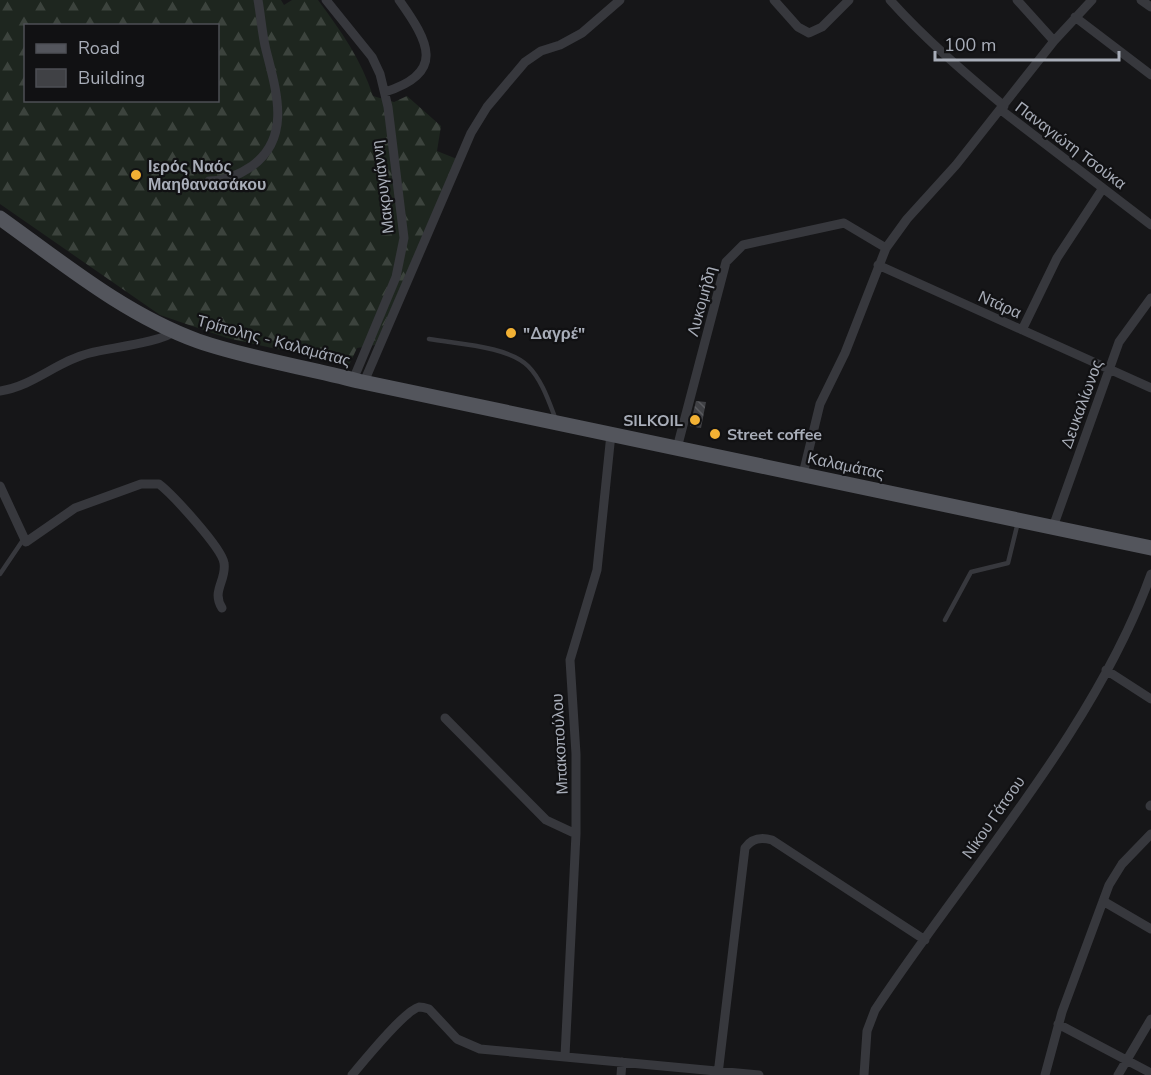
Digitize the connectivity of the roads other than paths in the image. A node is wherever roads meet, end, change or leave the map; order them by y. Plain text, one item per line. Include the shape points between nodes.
1 (258, 0) edge
2 (326, 0) edge
3 (399, 0) edge
4 (620, 0) edge
5 (774, 0) edge
6 (849, 0) edge
7 (890, 0) edge
8 (1017, 0) edge
9 (1092, 0) edge
10 (1141, 0) edge
11 (1151, 7) edge
12 (1075, 17) junction
13 (1054, 41) junction
14 (1151, 75) edge
15 (385, 92) junction
16 (1002, 108) junction
17 (209, 181) dead end
18 (1103, 188) junction
19 (0, 218) edge
20 (1151, 225) edge
21 (886, 248) junction
22 (878, 265) junction
23 (1151, 298) edge
24 (1023, 330) junction
25 (175, 331) junction
26 (429, 339) dead end
27 (1110, 369) junction
28 (358, 381) junction
29 (1151, 388) edge
30 (0, 391) edge
31 (556, 423) junction
32 (611, 434) junction
33 (677, 448) junction
34 (803, 474) junction
35 (0, 486) edge
36 (1019, 520) junction
37 (1053, 527) junction
38 (23, 540) junction
39 (1151, 548) edge
40 (0, 574) edge
41 (1151, 574) edge
42 (222, 608) dead end
43 (945, 620) dead end
44 (1106, 670) junction
45 (1151, 699) edge
46 (445, 718) dead end
47 (576, 834) junction
48 (1151, 834) edge
49 (1103, 901) junction
50 (1151, 929) edge
51 (925, 940) junction
52 (1151, 1019) edge
53 (1058, 1024) junction
54 (565, 1056) junction
55 (1127, 1060) junction
56 (622, 1062) junction
57 (718, 1073) edge
58 (1151, 1073) edge
59 (352, 1075) edge
60 (621, 1075) edge
61 (759, 1075) edge
62 (864, 1075) edge
63 (1046, 1075) edge
64 (1118, 1075) edge

1 - 17 street via 278,97 275,135 265,153 248,168 229,178
2 - 15 street, Μακρυγιάννη via 372,57
3 - 15 street via 419,32 426,65 408,84
4 - 28 street via 582,33 525,62 487,107 471,133
5 - 6 street via 798,27 809,33 822,27
7 - 16 street, Παναγιώτη Τσούκα
8 - 13 street
9 - 12 street
10 - 11 street
12 - 13 street
12 - 14 street
13 - 16 street
15 - 28 street, Μακρυγιάννη via 404,238 396,277
16 - 18 street, Παναγιώτη Τσούκα
16 - 21 street
18 - 20 street, Παναγιώτη Τσούκα
18 - 24 street via 1057,258
19 - 25 main road, Τρίπολης - Καλαμάτας via 107,294
21 - 22 street
21 - 33 street, Λυκομήδη via 844,223 736,249 726,262
22 - 24 street, Ντάρα
22 - 34 street via 851,338 820,404
23 - 27 street, Δευκαλίωνος via 1119,342
24 - 27 street, Ντάρα
25 - 28 main road, Τρίπολης - Καλαμάτας via 260,359
25 - 30 street via 161,339 70,358 31,382
26 - 31 lane via 507,353 528,365 549,401
27 - 29 street, Ντάρα
27 - 37 street, Δευκαλίωνος
28 - 31 main road, Καλαμάτας
31 - 32 main road, Καλαμάτας
32 - 33 main road, Καλαμάτας
32 - 47 street, Μπακοπούλου via 597,570 570,660 576,745
33 - 34 main road, Καλαμάτας
34 - 36 main road, Καλαμάτας
35 - 38 street
36 - 37 main road, Καλαμάτας
36 - 43 lane via 1008,563 971,572
37 - 39 main road, Καλαμάτας
38 - 40 lane
38 - 42 street via 29,542 75,508 154,483 164,488 222,556 224,568 217,593
41 - 44 street, Νίκου Γάτσου
44 - 45 street
44 - 51 street, Νίκου Γάτσου via 1074,726
46 - 47 street via 546,820
47 - 54 street, Μπακοπούλου
48 - 49 street via 1122,864
49 - 50 street
49 - 53 street
51 - 57 street via 772,840 764,838 749,843 745,849
51 - 62 street, Νίκου Γάτσου via 871,1018
52 - 55 street
53 - 55 street
53 - 63 street
54 - 56 street
54 - 59 street via 473,1047 457,1039 429,1009 419,1007
55 - 58 street
55 - 64 street
56 - 57 street
56 - 60 street
57 - 61 street

